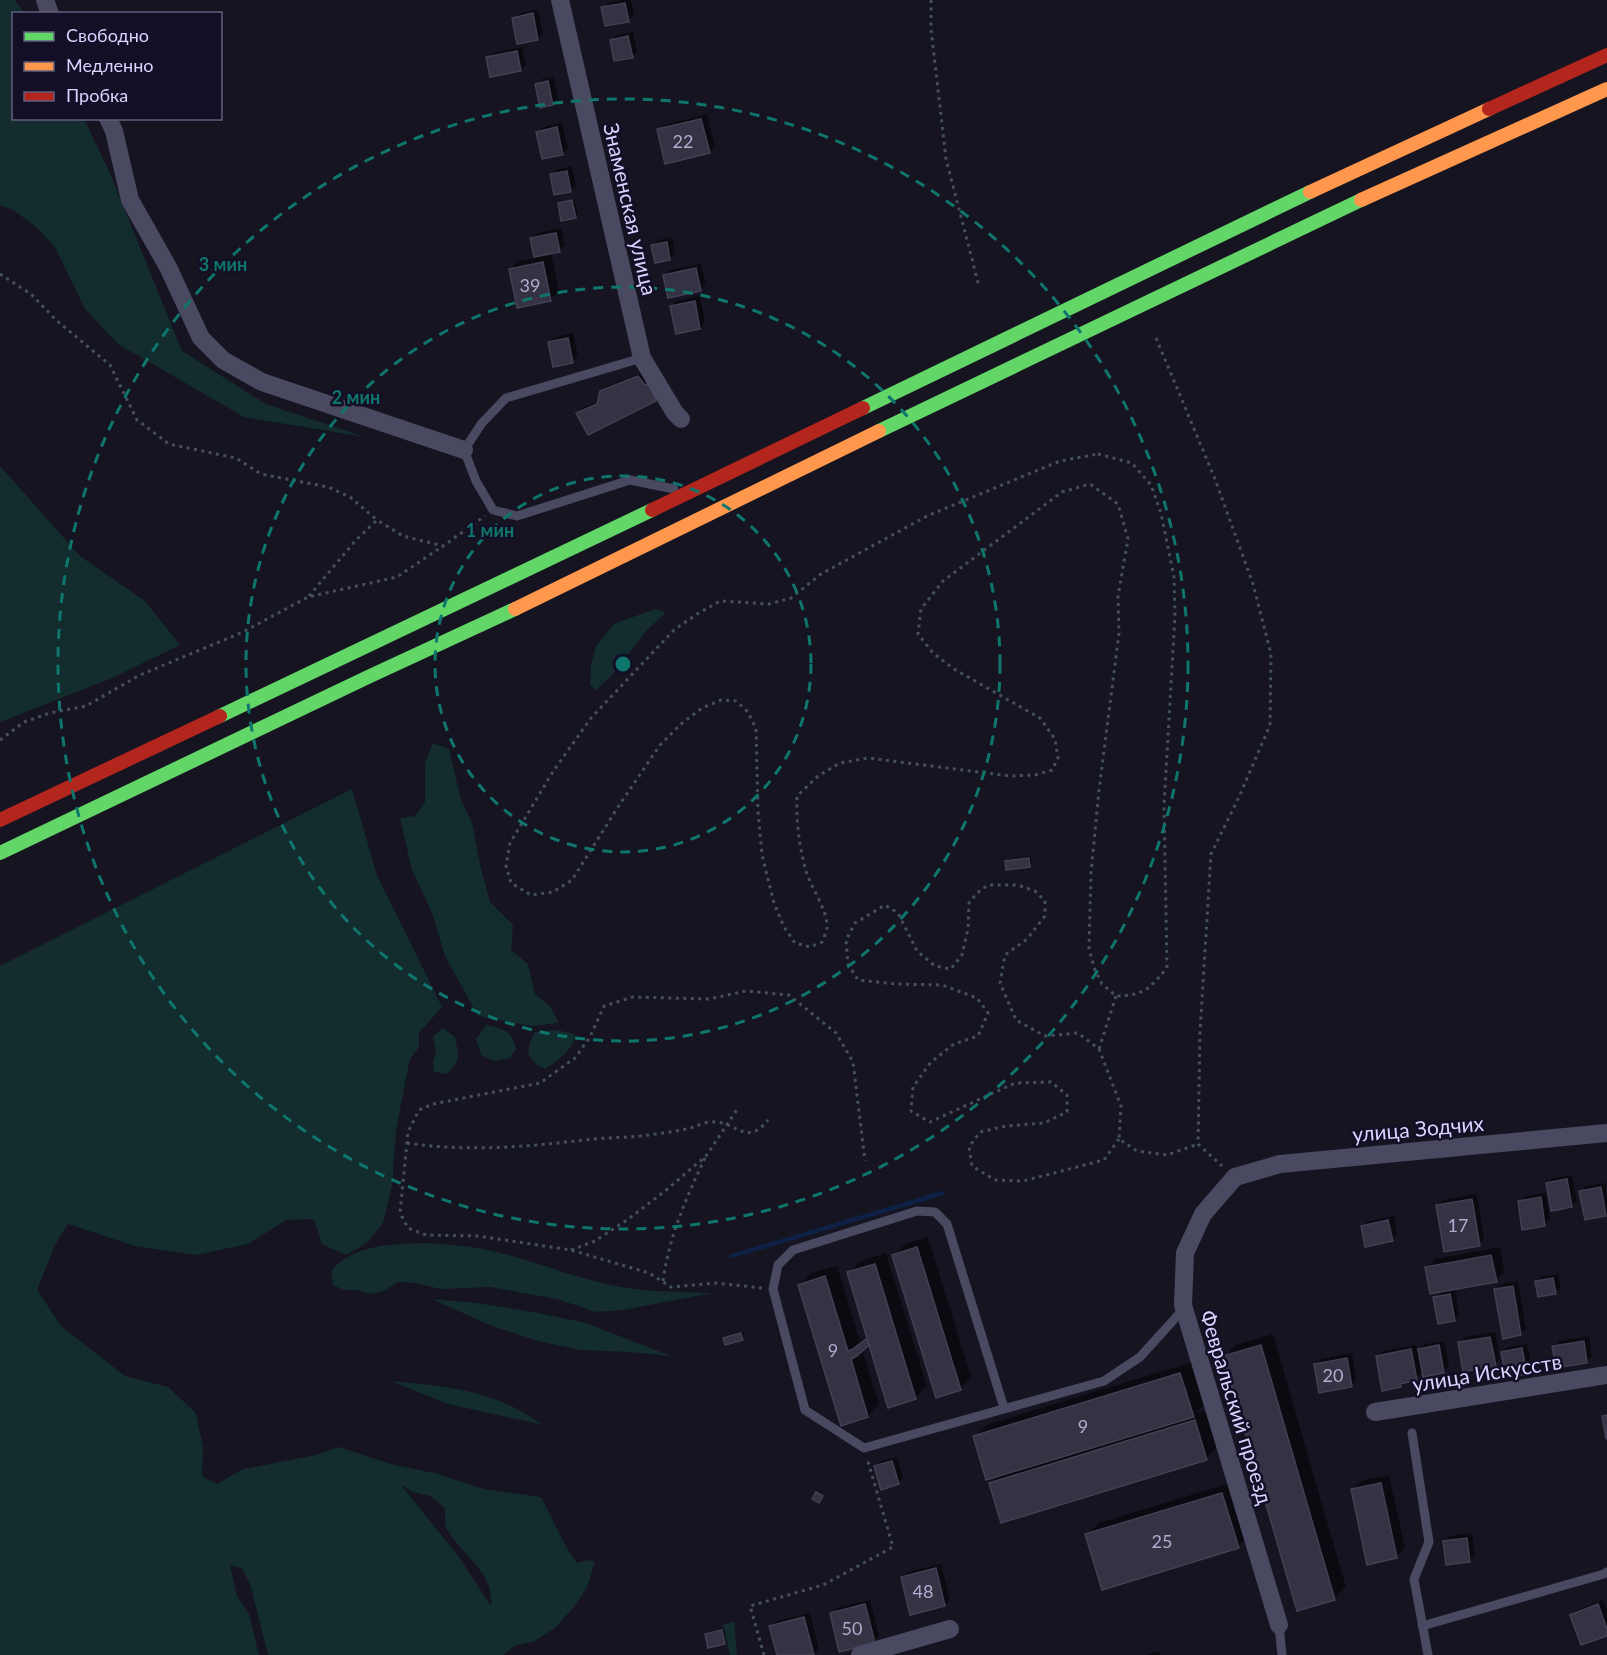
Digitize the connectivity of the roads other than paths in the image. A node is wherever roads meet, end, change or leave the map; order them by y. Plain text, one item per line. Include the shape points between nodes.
1 (560, 0) edge
2 (1607, 54) edge
3 (1607, 89) edge
4 (109, 120) edge
5 (642, 358) junction
6 (681, 419) dead end
7 (464, 450) junction
8 (688, 492) junction
9 (0, 820) edge
10 (0, 853) edge
11 (1607, 1133) edge
12 (1235, 1177) joint
13 (1183, 1305) junction
14 (1607, 1375) edge
15 (1004, 1408) junction
16 (1375, 1412) dead end
17 (1412, 1433) dead end
18 (1607, 1572) edge
19 (1279, 1625) joint
20 (1422, 1626) junction
21 (950, 1629) dead end
22 (860, 1655) edge
23 (1282, 1655) edge
24 (1428, 1655) edge

1 - 5 street, Знаменская улица
2 - 8 highway via 1350,173
3 - 10 highway via 1366,198 543,596
4 - 7 street via 130,200 168,267 201,338 223,360 262,382
5 - 6 street, Знаменская улица
5 - 7 lane via 506,398
7 - 8 lane via 476,481 494,510 517,516 630,480
8 - 9 highway
11 - 12 street, улица Зодчих via 1280,1164
12 - 13 street, Февральский проезд via 1203,1214 1185,1253
13 - 15 lane via 1140,1358 1104,1381
13 - 19 street, Февральский проезд
14 - 16 street, улица Искусств
15 - 15 lane via 947,1224 935,1212 917,1211 793,1250 778,1265 773,1289 805,1410 864,1448
17 - 20 lane via 1429,1542 1414,1579
18 - 20 lane
19 - 23 lane
20 - 24 lane
21 - 22 street

